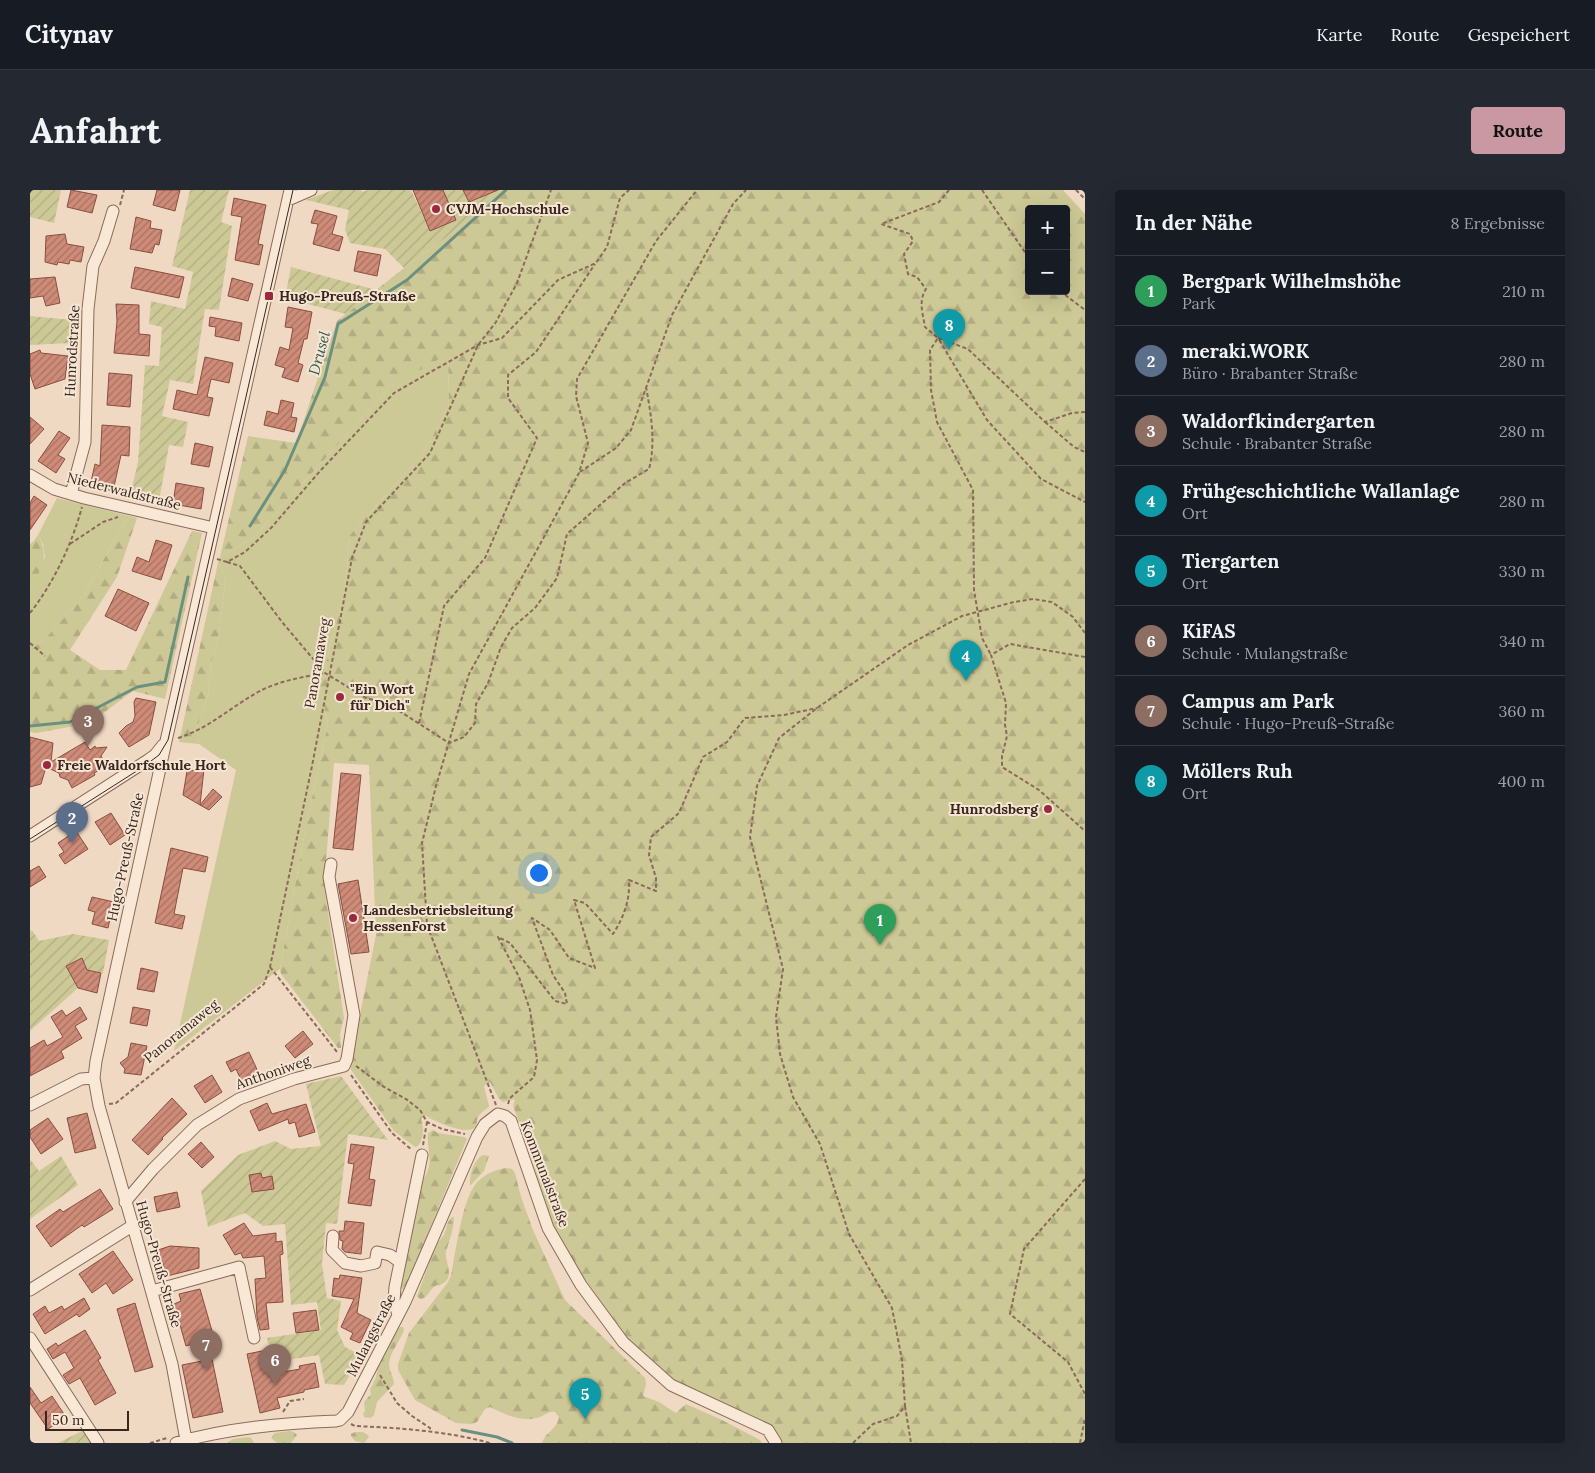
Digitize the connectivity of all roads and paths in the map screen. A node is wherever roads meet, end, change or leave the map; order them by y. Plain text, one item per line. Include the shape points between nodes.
1 (124, 190) edge
2 (311, 190) edge
3 (550, 190) edge
4 (629, 190) edge
5 (697, 190) edge
6 (746, 190) edge
7 (949, 190) edge
8 (982, 190) edge
9 (1076, 190) edge
10 (123, 194) dead end
11 (289, 195) edge
12 (1085, 199) edge
13 (113, 211) dead end
14 (1025, 252) edge
15 (596, 262) junction
16 (1065, 295) edge
17 (1085, 310) edge
18 (938, 338) junction
19 (478, 345) junction
20 (646, 387) junction
21 (1085, 412) edge
22 (1045, 422) junction
23 (1085, 452) edge
24 (579, 473) junction
25 (30, 475) edge
26 (71, 494) junction
27 (84, 498) junction
28 (1085, 502) edge
29 (138, 511) junction
30 (214, 528) junction
31 (70, 544) junction
32 (208, 558) junction
33 (227, 562) junction
34 (978, 611) junction
35 (30, 614) edge
36 (1085, 633) edge
37 (30, 643) edge
38 (992, 655) junction
39 (45, 656) dead end
40 (1085, 657) edge
41 (325, 673) junction
42 (330, 676) junction
43 (817, 708) junction
44 (419, 723) junction
45 (166, 741) junction
46 (449, 743) junction
47 (1085, 831) edge
48 (30, 836) edge
49 (331, 864) dead end
50 (270, 967) junction
51 (347, 1066) junction
52 (94, 1078) junction
53 (30, 1105) edge
54 (99, 1106) junction
55 (501, 1115) junction
56 (427, 1122) junction
57 (477, 1137) junction
58 (422, 1156) junction
59 (1085, 1179) edge
60 (125, 1202) junction
61 (132, 1226) junction
62 (333, 1236) dead end
63 (400, 1262) junction
64 (30, 1290) edge
65 (152, 1291) junction
66 (398, 1315) junction
67 (30, 1338) edge
68 (254, 1338) dead end
69 (371, 1366) junction
70 (1085, 1394) edge
71 (304, 1399) dead end
72 (905, 1406) junction
73 (282, 1413) dead end
74 (1085, 1418) edge
75 (340, 1420) junction
76 (430, 1432) junction
77 (181, 1442) edge
78 (98, 1443) edge
79 (490, 1443) edge
80 (776, 1443) edge
81 (853, 1443) edge
82 (911, 1443) edge
83 (1080, 1443) edge

1 - 10 path
2 - 11 street
3 - 19 path, Panoramaweg via 517,283 496,322
4 - 15 path via 620,198 607,247
5 - 24 path via 656,241 577,379 576,396 588,443
6 - 20 path via 733,204 672,315
7 - 18 path via 940,202 881,224 910,234 913,241 904,254 908,274 917,277 926,289 921,302 925,327
8 - 14 path
9 - 12 path
11 - 30 street, Hugo-Preuß-Straße
13 - 26 street, Hunrodstraße via 93,266 88,309 85,442
15 - 19 path via 558,280 502,338
15 - 44 path via 536,352 508,375 508,398 537,438 485,558 444,606
16 - 17 path
18 - 22 path via 968,349
18 - 28 path via 987,420 1041,479
18 - 34 path via 930,350 931,390 937,422 972,490 974,590
19 - 33 path via 394,393 270,528 245,552
19 - 42 path, Panoramaweg via 430,453 366,522 352,558
20 - 24 path via 631,430 616,448
20 - 46 path via 653,455 649,469 625,483 567,534 557,578 535,608 512,628 501,647 488,683 476,704 475,723 464,737
21 - 22 path
22 - 23 path via 1074,447
24 - 46 path via 469,674
25 - 26 street, Niederwaldstraße via 54,489
26 - 27 street, Niederwaldstraße
27 - 29 street, Niederwaldstraße
27 - 31 path
29 - 30 street, Niederwaldstraße
29 - 31 path via 103,522
30 - 32 street, Hugo-Preuß-Straße
31 - 35 path
32 - 33 path
32 - 45 street, Hugo-Preuß-Straße
33 - 41 path via 240,566
34 - 36 path via 1033,599 1052,602 1073,617
34 - 38 path via 982,638
34 - 43 path via 908,645
37 - 39 path
38 - 40 path via 1010,644
38 - 47 path via 1006,703 1007,736 1002,767 1039,790
41 - 42 path
41 - 45 path via 295,678 260,691 193,734
42 - 44 path via 366,698 387,703
42 - 50 path, Panoramaweg
43 - 55 path via 745,718 727,742 703,756 678,813 651,837 649,855 656,891 629,880 630,892 623,918 613,934 585,903 574,900 594,968 569,958 550,930 532,918 567,1004 555,1001 510,943 498,936 530,1010 537,1060 534,1077 510,1098
43 - 72 path via 779,738 758,786 750,837 783,969 776,1017 780,1054 793,1096 820,1144 849,1234 892,1308 902,1360
44 - 46 path
45 - 48 street via 155,755
45 - 52 street, Hugo-Preuß-Straße
46 - 55 path via 422,842 427,925
49 - 51 street via 329,877 354,1015
50 - 51 path
50 - 54 path, Panoramaweg via 264,984 116,1103
51 - 56 path via 406,1099 420,1110
51 - 58 path via 392,1134
51 - 60 street, Anthoniweg via 294,1079 239,1099 197,1126
52 - 53 street via 81,1079
52 - 54 street, Hugo-Preuß-Straße
54 - 60 street, Hugo-Preuß-Straße
55 - 57 street, Mulangstraße via 485,1124
55 - 80 street, Kommunalstraße via 510,1121 548,1228 580,1285 623,1342 671,1385 768,1430
56 - 57 path
56 - 58 path
57 - 66 street, Mulangstraße
58 - 63 street
59 - 70 path via 1024,1249 1010,1314 1068,1362
60 - 61 street, Hugo-Preuß-Straße
61 - 64 street
61 - 65 street, Hugo-Preuß-Straße
62 - 63 street via 332,1250 345,1263 361,1266 375,1263 377,1252
63 - 66 street via 394,1301
65 - 68 street via 239,1267
65 - 77 street, Hugo-Preuß-Straße via 172,1364
66 - 69 street, Mulangstraße
67 - 78 street
69 - 75 street, Mulangstraße via 348,1412
69 - 76 path via 377,1370 397,1403 430,1428
71 - 73 path via 290,1401
72 - 81 path via 897,1416 873,1424
72 - 82 path
74 - 83 path
75 - 76 path via 355,1426
75 - 77 street via 264,1426
76 - 79 path

